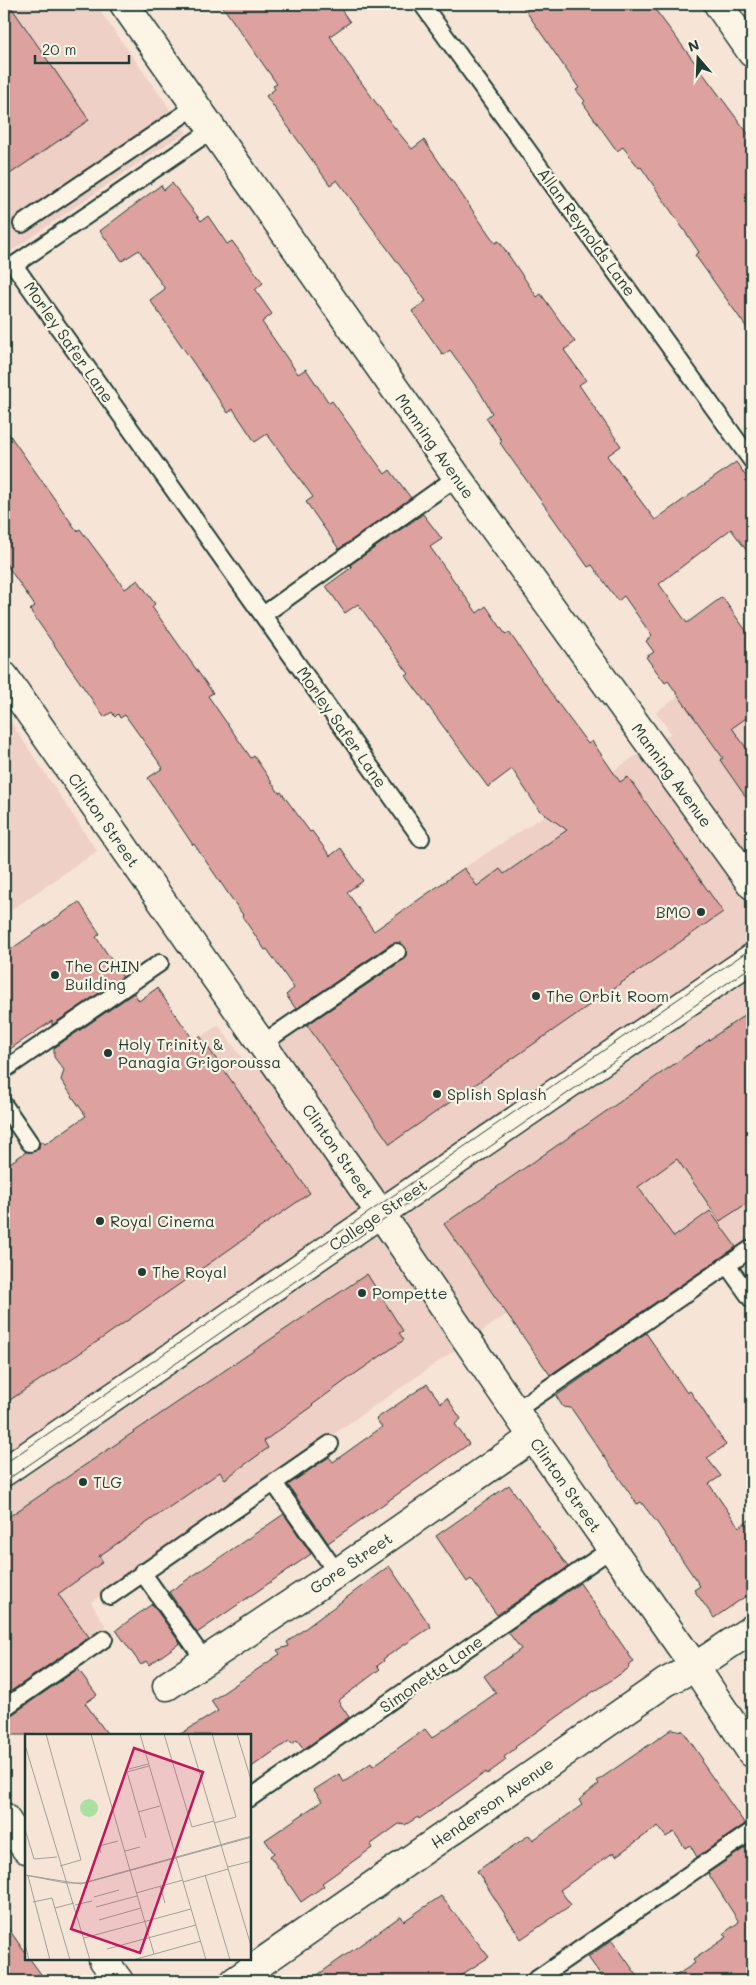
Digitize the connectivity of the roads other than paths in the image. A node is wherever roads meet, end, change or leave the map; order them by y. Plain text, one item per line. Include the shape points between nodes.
1 (124, 4) edge
2 (422, 4) edge
3 (718, 4) edge
4 (752, 54) edge
5 (196, 106) junction
6 (212, 130) junction
7 (22, 224) dead end
8 (752, 461) edge
9 (457, 478) junction
10 (263, 615) junction
11 (4, 676) edge
12 (421, 838) dead end
13 (752, 884) edge
14 (397, 952) dead end
15 (752, 958) edge
16 (160, 963) dead end
17 (263, 1043) junction
18 (4, 1070) edge
19 (4, 1105) edge
20 (30, 1143) dead end
21 (381, 1214) junction
22 (752, 1248) edge
23 (727, 1265) junction
24 (752, 1300) edge
25 (515, 1411) junction
26 (533, 1437) junction
27 (330, 1444) dead end
28 (4, 1472) edge
29 (274, 1483) junction
30 (611, 1549) junction
31 (142, 1572) junction
32 (336, 1573) junction
33 (110, 1596) dead end
34 (752, 1629) edge
35 (104, 1639) dead end
36 (205, 1661) junction
37 (695, 1667) junction
38 (167, 1686) dead end
39 (4, 1708) edge
40 (752, 1752) edge
41 (251, 1797) edge
42 (4, 1817) edge
43 (752, 1831) edge
44 (25, 1848) edge
45 (104, 1960) edge
46 (119, 1981) edge
47 (235, 1981) edge
48 (534, 1981) edge

1 - 5 street, Manning Avenue
2 - 8 lane, Allan Reynolds Lane
3 - 4 street
5 - 6 street, Manning Avenue
5 - 7 lane
6 - 9 street, Manning Avenue
6 - 10 lane, Morley Safer Lane via 14,264
9 - 10 lane
9 - 13 street, Manning Avenue
10 - 12 lane, Morley Safer Lane
11 - 17 street, Clinton Street
14 - 17 lane
15 - 21 street, College Street
16 - 18 lane via 34,1056
17 - 21 street, Clinton Street
19 - 20 lane
21 - 25 street, Clinton Street
21 - 28 street, College Street
22 - 23 lane
23 - 24 lane
23 - 25 lane
25 - 26 street, Clinton Street
26 - 30 street, Clinton Street
26 - 32 street, Gore Street
27 - 29 lane
29 - 31 lane
29 - 32 lane
30 - 37 street, Clinton Street
30 - 41 lane, Simonetta Lane
31 - 33 lane
31 - 36 lane
32 - 36 street, Gore Street
34 - 37 street, Henderson Avenue
35 - 39 lane
36 - 38 street, Gore Street
37 - 40 street, Clinton Street
37 - 47 street, Henderson Avenue via 666,1682
42 - 44 street
43 - 48 lane
45 - 46 street

